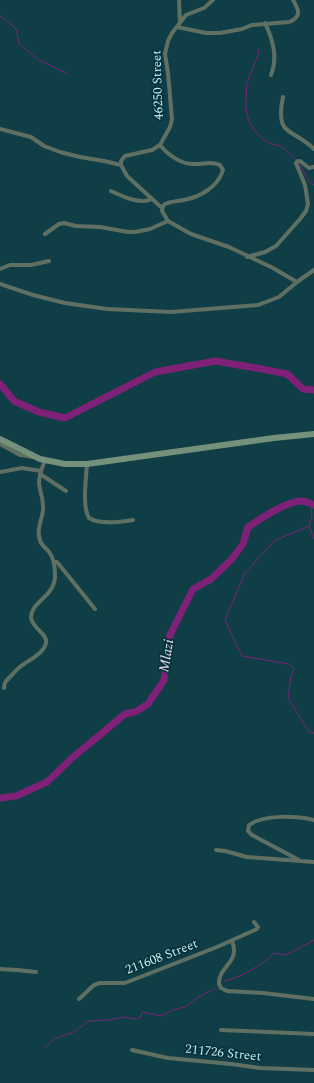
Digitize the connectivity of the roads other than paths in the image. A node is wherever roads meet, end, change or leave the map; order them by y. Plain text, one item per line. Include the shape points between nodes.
1 (179, 0) edge
2 (212, 0) edge
3 (293, 0) edge
4 (265, 23) junction
5 (179, 25) junction
6 (271, 75) dead end
7 (283, 97) dead end
8 (0, 129) edge
9 (160, 145) junction
10 (314, 148) edge
11 (121, 165) junction
12 (314, 167) edge
13 (111, 191) dead end
14 (152, 199) junction
15 (162, 208) junction
16 (168, 221) junction
17 (45, 234) dead end
18 (247, 257) junction
19 (49, 261) dead end
20 (0, 269) edge
21 (314, 270) edge
22 (297, 282) junction
23 (0, 284) edge
24 (314, 434) edge
25 (0, 439) edge
26 (0, 444) edge
27 (42, 459) junction
28 (87, 464) junction
29 (41, 470) junction
30 (0, 472) edge
31 (66, 491) dead end
32 (133, 520) dead end
33 (54, 562) junction
34 (95, 609) dead end
35 (4, 688) dead end
36 (314, 820) edge
37 (216, 850) dead end
38 (299, 860) junction
39 (314, 862) edge
40 (254, 922) dead end
41 (232, 941) junction
42 (0, 969) edge
43 (36, 972) dead end
44 (79, 999) dead end
45 (314, 999) edge
46 (221, 1030) dead end
47 (314, 1034) edge
48 (132, 1050) dead end
49 (314, 1070) edge

1 - 5 street
2 - 5 street, 46250 Street via 204,8 186,15
3 - 4 street via 298,8 294,20
4 - 5 street via 220,34 206,33
4 - 6 street via 275,58
5 - 9 street, 46250 Street via 170,37 166,51 172,119
7 - 10 street via 280,110 282,125
8 - 11 street via 31,137 44,146 80,158
9 - 11 street via 152,150 126,156
9 - 15 street via 168,154 184,162 214,162 223,170 215,183 201,194 169,202
11 - 14 street via 127,176
12 - 18 street via 309,168 300,161 296,164 305,185 308,204 306,211 272,249
13 - 14 street via 136,200
14 - 15 street
15 - 16 street
16 - 17 street via 135,232 64,223
16 - 18 street via 194,236 228,247
18 - 22 street
19 - 20 street via 31,265 10,265
21 - 22 street
22 - 23 street via 279,297 258,305 171,312 107,309 65,303
24 - 28 street
25 - 27 street
26 - 27 street via 20,455
27 - 28 street via 65,464
27 - 29 street
28 - 32 street via 85,498 89,518 103,522
29 - 30 street via 22,468
29 - 31 street
29 - 33 street via 39,484 43,507 39,536
33 - 34 street via 57,562
33 - 35 street via 55,584 32,614 36,628 46,638 45,645 34,658 15,671 5,682
36 - 38 street via 294,817 270,818 249,825 248,831 252,835
37 - 38 street via 247,857
38 - 39 street
40 - 41 street, 211608 Street via 257,929
41 - 44 street, 211608 Street via 125,983 94,986
41 - 45 street via 232,959 219,978 219,984 223,989
42 - 43 street
46 - 47 street
48 - 49 street, 211726 Street via 168,1058 260,1068

